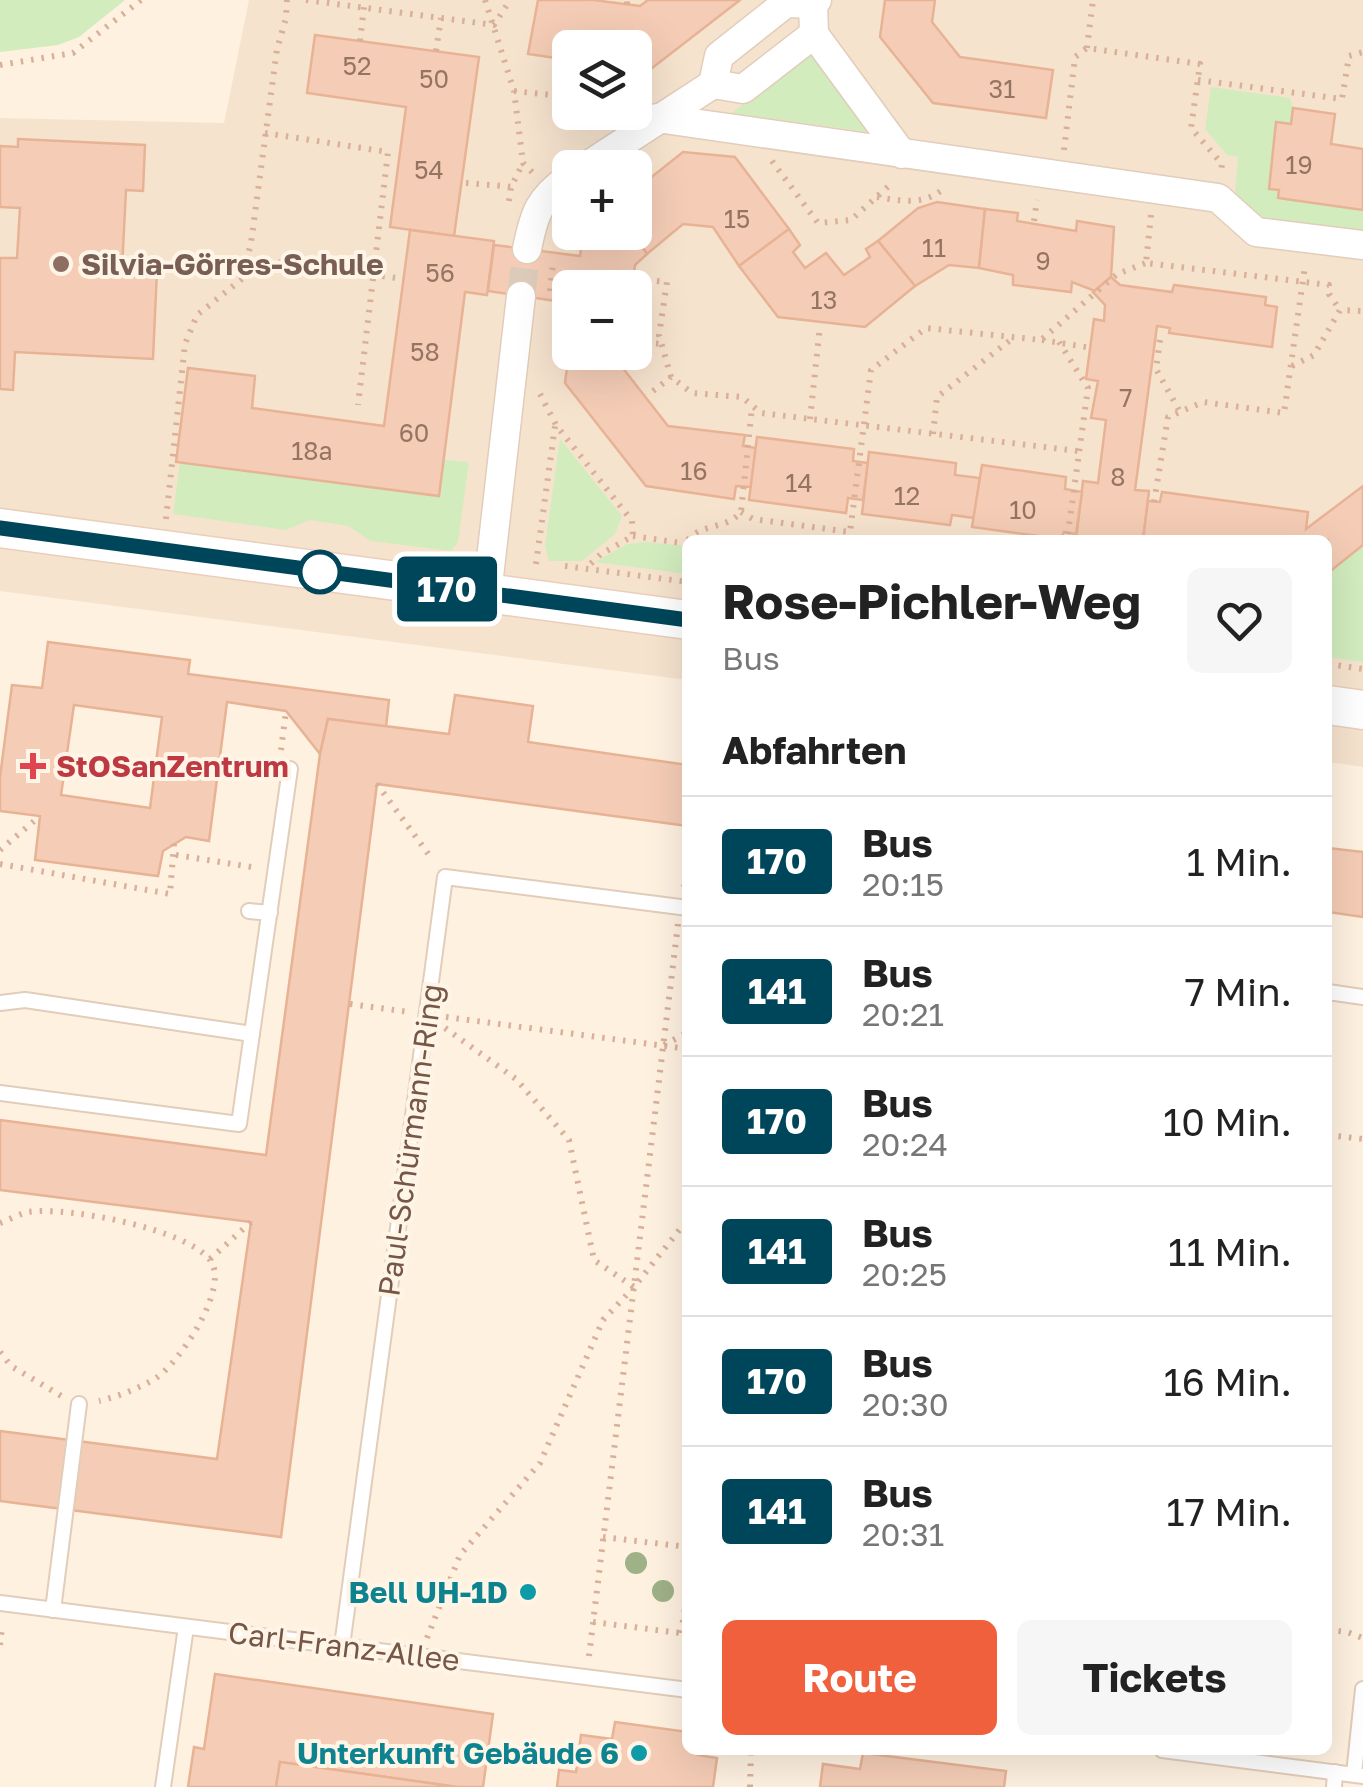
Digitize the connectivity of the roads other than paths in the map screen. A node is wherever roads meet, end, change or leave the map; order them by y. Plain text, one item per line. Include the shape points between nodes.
1 (815, 2) edge
2 (814, 34) junction
3 (713, 84) junction
4 (657, 118) junction
5 (610, 150) edge
6 (912, 155) junction
7 (552, 193) edge
8 (1363, 245) edge
9 (527, 250) tunnel mouth
10 (521, 296) tunnel mouth
11 (0, 528) edge
12 (487, 594) junction
13 (682, 619) edge
14 (1332, 706) edge
15 (1363, 710) edge
16 (285, 766) road end
17 (682, 908) edge
18 (249, 910) dead end
19 (270, 913) junction
20 (1332, 993) edge
21 (1363, 997) edge
22 (0, 1003) edge
23 (252, 1034) junction
24 (0, 1092) edge
25 (79, 1404) road end
26 (0, 1603) edge
27 (53, 1610) junction
28 (186, 1626) junction
29 (342, 1646) junction
30 (682, 1689) edge
31 (1363, 1689) edge
32 (1192, 1755) edge
33 (1359, 1775) edge
34 (1334, 1779) edge
35 (163, 1787) edge

1 - 2 street
1 - 3 street via 786,3 719,56
2 - 3 street via 743,89
2 - 6 street
3 - 4 street
4 - 5 street
4 - 6 street
6 - 8 street via 1218,198 1256,232
7 - 9 street via 533,216
10 - 12 street
11 - 12 main road
12 - 13 main road
14 - 15 main road
16 - 19 lane
17 - 29 lane, Paul-Schürmann-Ring via 445,876
18 - 19 lane
19 - 23 lane
20 - 21 lane
22 - 23 lane via 25,1000
23 - 24 lane via 239,1124
25 - 27 lane
26 - 27 lane, Carl-Franz-Allee
27 - 28 lane, Carl-Franz-Allee
28 - 29 lane, Carl-Franz-Allee
28 - 35 lane
29 - 30 lane, Carl-Franz-Allee
31 - 33 lane
32 - 34 lane
33 - 34 lane

